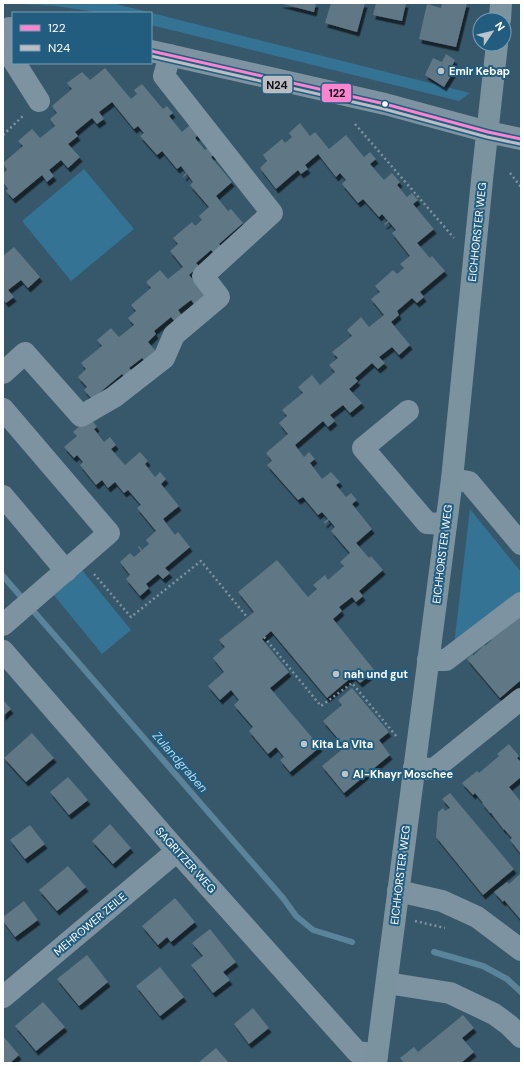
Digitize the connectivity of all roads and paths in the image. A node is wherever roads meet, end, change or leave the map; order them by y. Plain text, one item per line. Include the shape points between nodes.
1 (8, 28) edge
2 (496, 52) edge
3 (160, 53) edge
4 (12, 58) edge
5 (16, 64) edge
6 (39, 101) joint
7 (355, 124) dead end
8 (488, 132) junction
9 (3, 135) edge
10 (521, 139) edge
11 (510, 174) dead end
12 (521, 187) edge
13 (457, 242) dead end
14 (3, 373) edge
15 (3, 409) edge
16 (408, 410) dead end
17 (452, 479) junction
18 (3, 496) edge
19 (446, 524) junction
20 (521, 544) edge
21 (73, 564) junction
22 (521, 603) edge
23 (247, 617) dead end
24 (6, 622) edge
25 (264, 637) dead end
26 (3, 651) edge
27 (428, 660) junction
28 (521, 700) edge
29 (397, 737) dead end
30 (414, 768) junction
31 (177, 851) junction
32 (398, 891) junction
33 (413, 920) dead end
34 (446, 928) dead end
35 (521, 950) edge
36 (387, 983) junction
37 (3, 998) edge
38 (521, 1037) edge
39 (377, 1059) edge

1 - 4 street via 8,51
2 - 8 main road, EICHHORSTER WEG
3 - 8 street via 385,104
3 - 14 street via 164,76 272,213 203,276 219,297 174,335 164,358 114,397 81,416 25,353
5 - 6 street
6 - 9 path
7 - 13 path
8 - 10 street
8 - 17 main road, EICHHORSTER WEG
11 - 12 path
15 - 21 street via 109,533
16 - 19 street via 363,448 427,524
17 - 19 main road, EICHHORSTER WEG
17 - 20 street via 469,482
18 - 21 street
19 - 27 main road, EICHHORSTER WEG
21 - 23 path via 131,616 200,561
21 - 24 street
22 - 27 street via 446,660
25 - 29 path via 322,706 352,683
26 - 31 street, SAGRITZER WEG
27 - 30 main road, EICHHORSTER WEG
28 - 30 street via 434,769
30 - 32 main road, EICHHORSTER WEG
31 - 37 street, MEHROWER ZEILE
31 - 39 street, SAGRITZER WEG via 358,1052
32 - 35 street via 442,902 477,917
32 - 36 main road, EICHHORSTER WEG
33 - 34 path
36 - 38 street via 450,993 494,1014
36 - 39 main road, EICHHORSTER WEG

